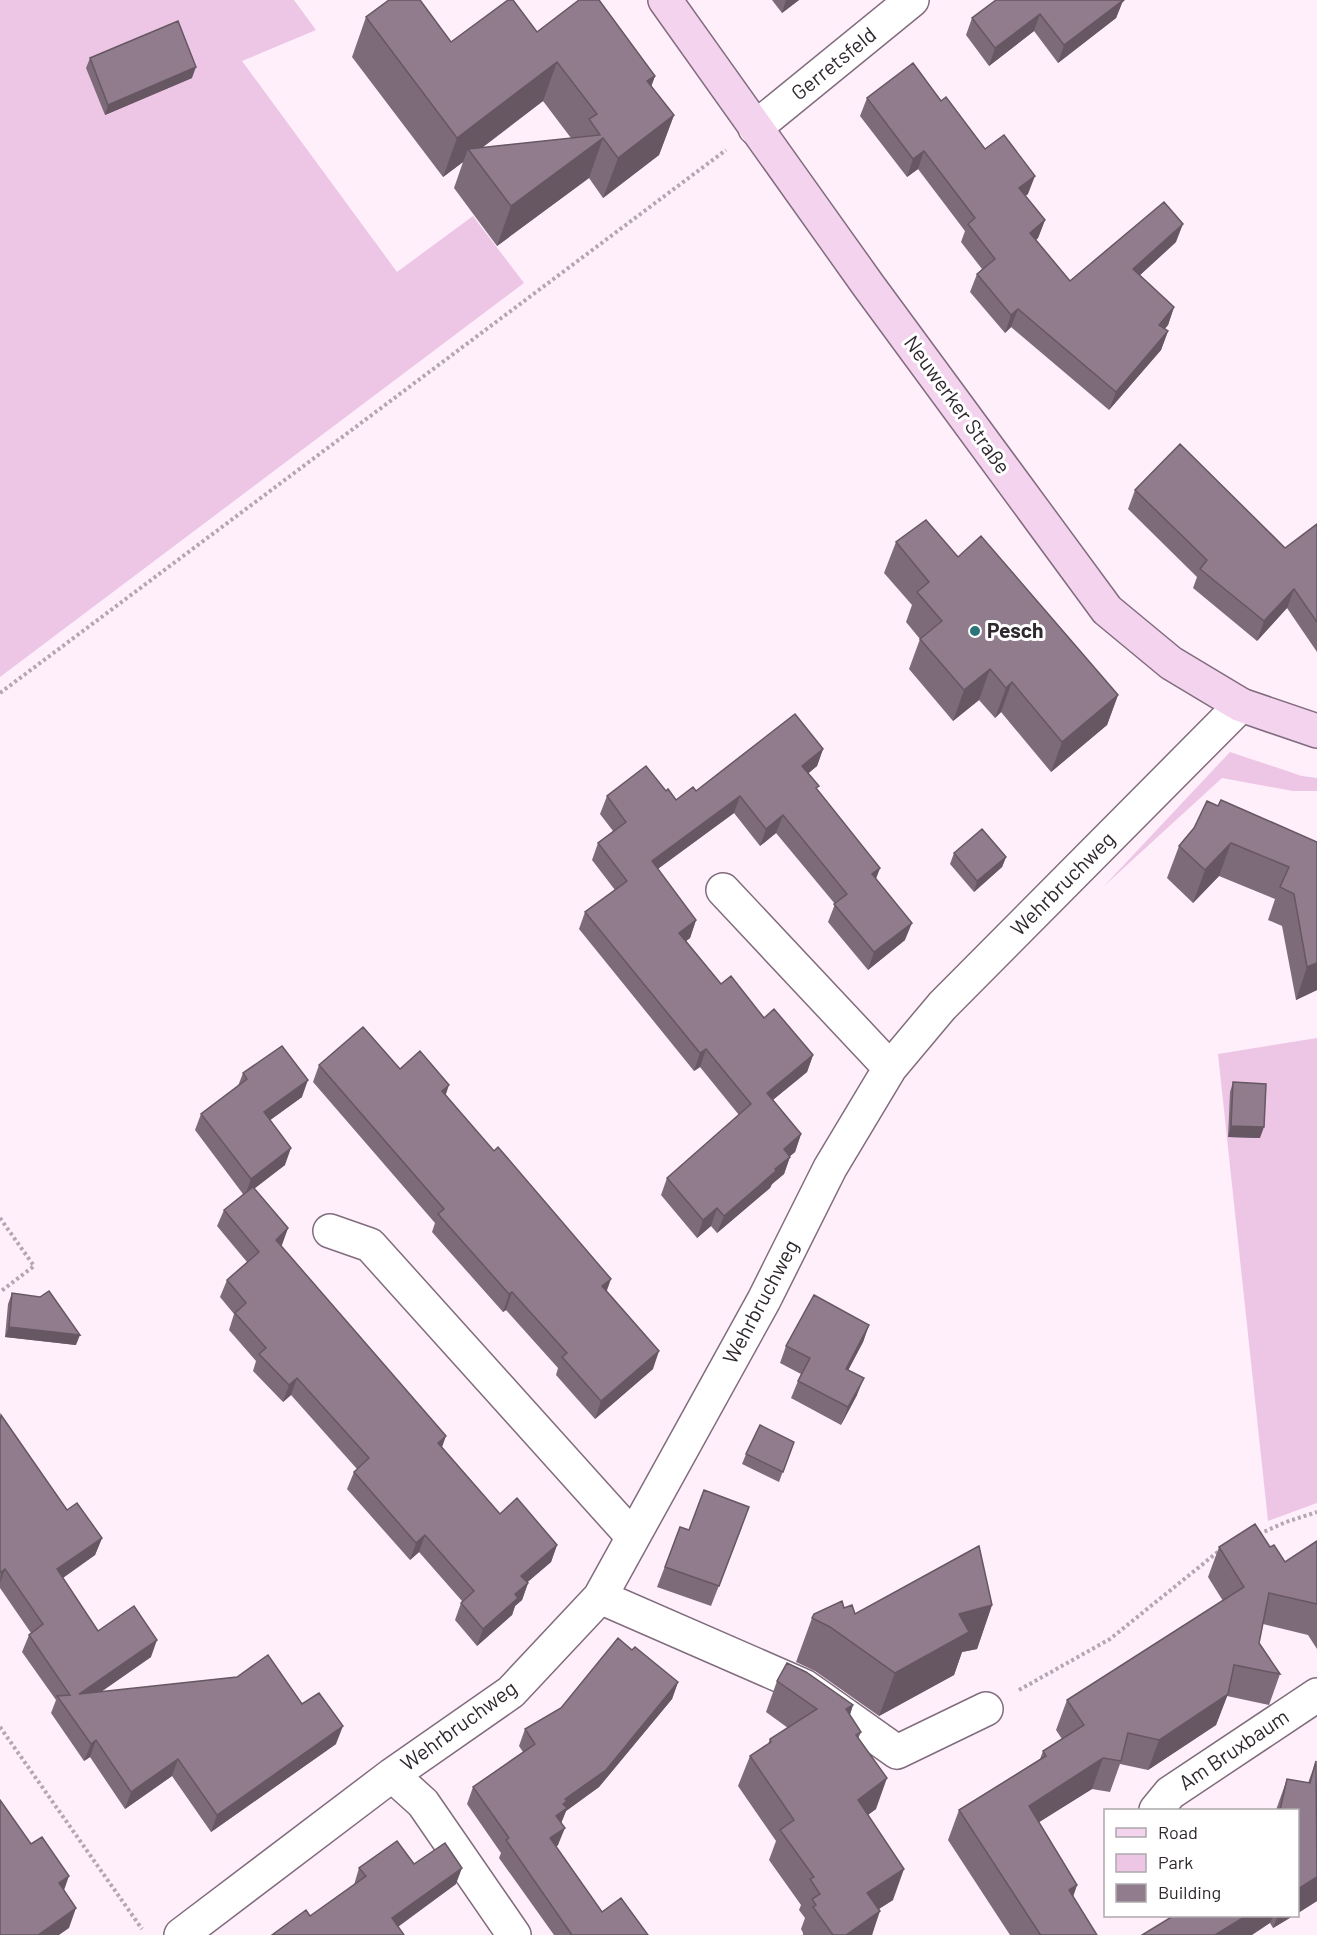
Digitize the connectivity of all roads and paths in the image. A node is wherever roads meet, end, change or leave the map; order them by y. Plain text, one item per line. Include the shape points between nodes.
1 (665, 0) edge
2 (912, 0) edge
3 (755, 128) junction
4 (0, 693) edge
5 (1241, 705) junction
6 (1317, 731) edge
7 (723, 890) dead end
8 (890, 1068) junction
9 (0, 1218) edge
10 (330, 1231) dead end
11 (0, 1292) edge
12 (1317, 1512) edge
13 (1258, 1534) edge
14 (633, 1537) junction
15 (1229, 1547) edge
16 (600, 1598) junction
17 (1317, 1695) edge
18 (986, 1709) joint
19 (0, 1727) edge
20 (392, 1775) junction
21 (1157, 1809) edge
22 (146, 1935) edge
23 (181, 1935) edge
24 (514, 1935) edge

1 - 3 street, Neuwerker Straße
2 - 3 street, Gerretsfeld
3 - 4 path
3 - 5 street, Neuwerker Straße via 1107,610 1171,663
5 - 6 street, Neuwerker Straße
5 - 8 street, Wehrbruchweg via 942,1006
7 - 8 street
8 - 14 street, Wehrbruchweg via 830,1168 764,1300
9 - 11 path via 34,1266
10 - 14 street via 370,1245
12 - 13 path
14 - 16 street, Wehrbruchweg
15 - 18 path via 1110,1639
16 - 18 street via 804,1686 897,1752
16 - 20 street, Wehrbruchweg via 511,1692
17 - 21 street, Am Bruxbaum via 1170,1793
19 - 22 path
20 - 23 street, Wehrbruchweg
20 - 24 street, Wehrbruchweg via 423,1803

